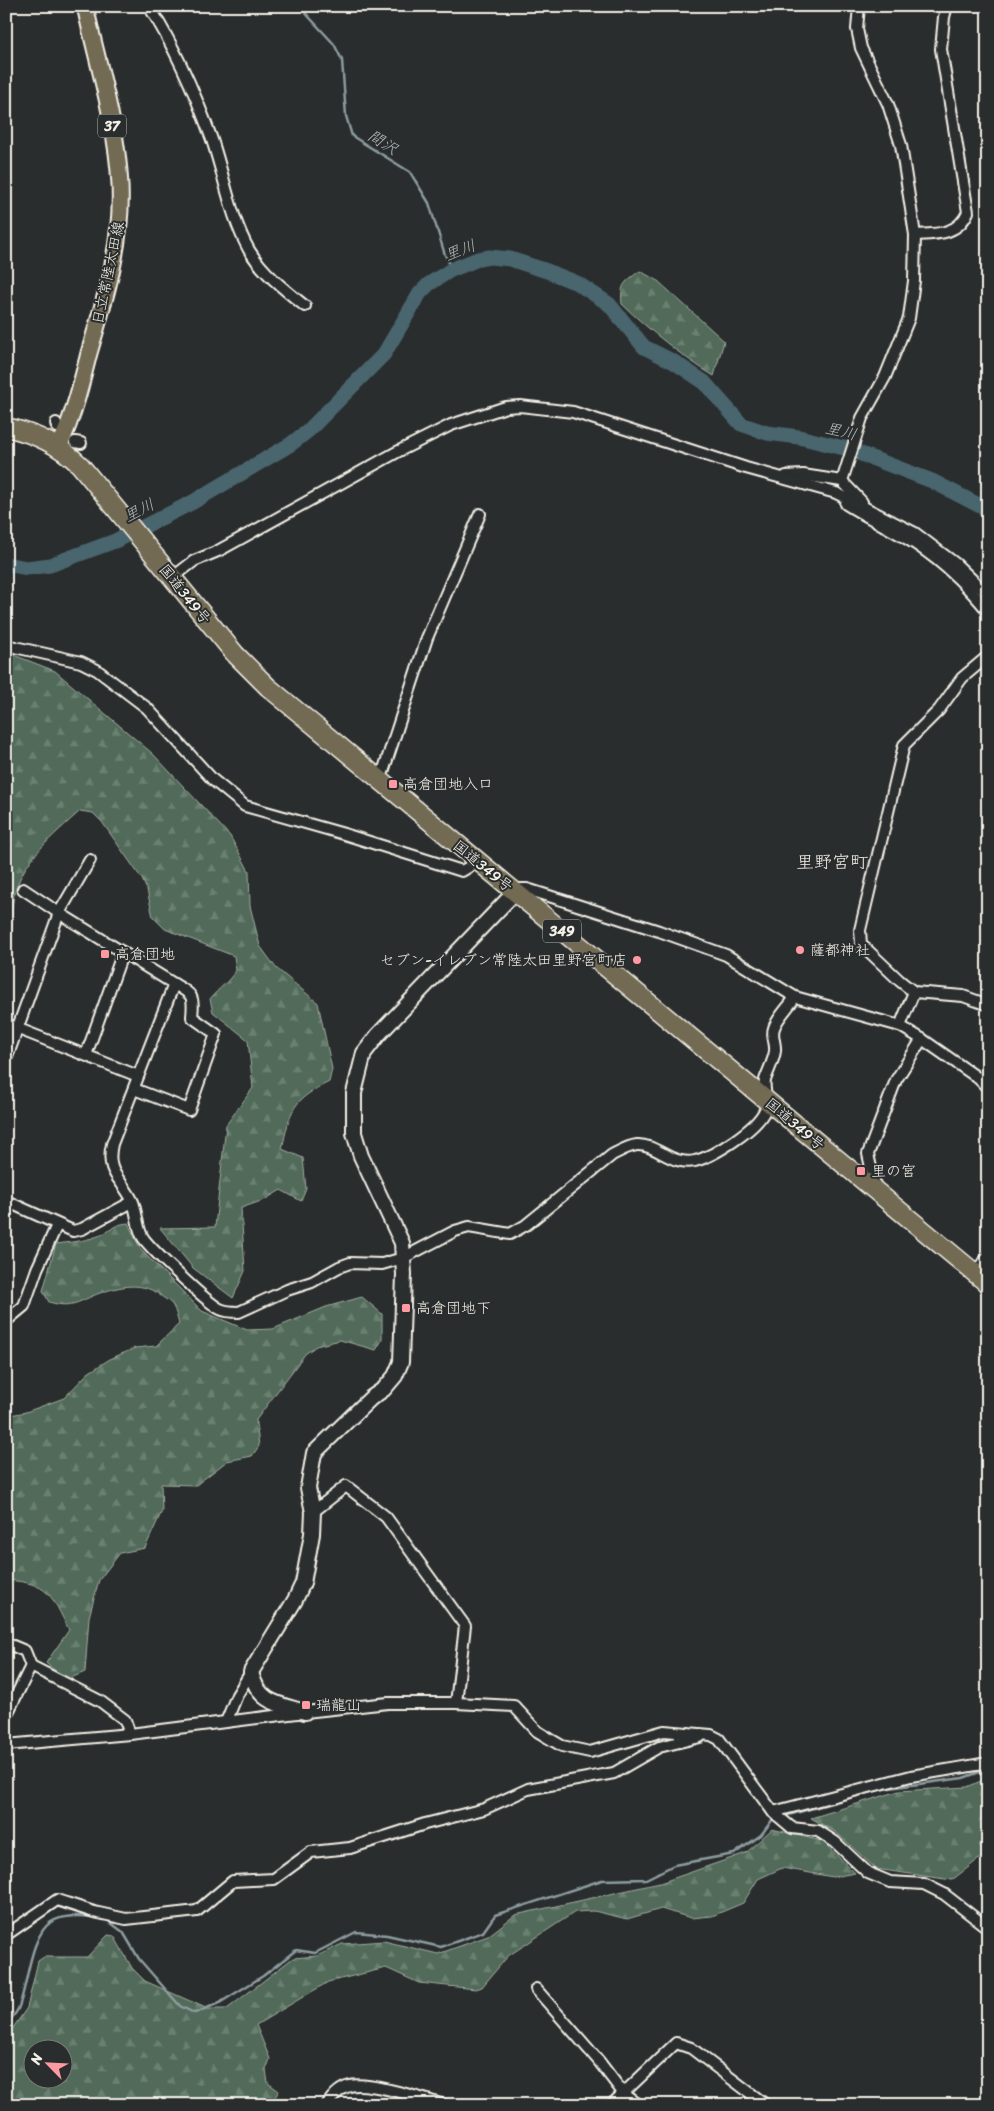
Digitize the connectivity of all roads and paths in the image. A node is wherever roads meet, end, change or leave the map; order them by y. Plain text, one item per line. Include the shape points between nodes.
1 (84, 6) edge
2 (149, 6) edge
3 (859, 6) edge
4 (947, 6) edge
5 (915, 234) junction
6 (306, 306) dead end
7 (6, 427) edge
8 (72, 444) junction
9 (778, 477) junction
10 (844, 478) junction
11 (831, 492) junction
12 (868, 508) junction
13 (480, 514) dead end
14 (169, 574) junction
15 (988, 595) edge
16 (988, 611) edge
17 (6, 645) edge
18 (988, 656) edge
19 (378, 779) junction
20 (90, 860) dead end
21 (477, 862) junction
22 (23, 888) dead end
23 (515, 892) junction
24 (59, 913) junction
25 (123, 952) junction
26 (174, 984) junction
27 (914, 992) junction
28 (795, 997) junction
29 (988, 1005) edge
30 (6, 1024) edge
31 (900, 1026) junction
32 (18, 1029) junction
33 (922, 1038) junction
34 (86, 1055) junction
35 (6, 1060) edge
36 (138, 1076) junction
37 (988, 1088) edge
38 (134, 1089) junction
39 (767, 1100) junction
40 (877, 1193) junction
41 (6, 1202) edge
42 (132, 1202) junction
43 (57, 1224) junction
44 (403, 1258) junction
45 (988, 1260) edge
46 (982, 1279) edge
47 (6, 1321) edge
48 (313, 1512) junction
49 (6, 1643) edge
50 (31, 1666) junction
51 (251, 1672) junction
52 (456, 1703) junction
53 (305, 1712) junction
54 (6, 1716) edge
55 (226, 1722) junction
56 (130, 1734) junction
57 (710, 1735) junction
58 (6, 1745) edge
59 (988, 1763) edge
60 (772, 1812) junction
61 (988, 1928) edge
62 (6, 1935) edge
63 (536, 1989) dead end
64 (624, 2094) junction
65 (326, 2105) edge
66 (444, 2105) edge
67 (611, 2105) edge
68 (640, 2105) edge
69 (766, 2105) edge

1 - 8 main road, 日立常陸太田線 / 37 via 114,133 120,218 112,269 69,426
2 - 6 street via 162,27 212,138 249,250 268,274
3 - 5 street via 857,29 862,48 888,104 901,145
4 - 5 street via 941,49 968,212 963,223 953,229 940,234
5 - 10 street via 909,318 885,377 862,418
7 - 8 highway, 国道349号 / 349
8 - 14 highway, 国道349号 / 349 via 80,465
9 - 10 street
9 - 11 street
9 - 14 street via 573,412 506,407 451,425 218,551
10 - 12 street
11 - 12 street
11 - 16 street via 928,553
12 - 15 street via 939,550
13 - 19 street via 427,638
14 - 19 highway, 国道349号 / 349 via 247,668
17 - 21 street via 81,662 104,675 147,708 213,780 245,806 462,871
18 - 27 street via 962,678 940,710 904,745 860,930 861,944
19 - 21 highway, 国道349号 / 349
20 - 24 street
21 - 23 highway, 国道349号 / 349
22 - 24 street
23 - 28 street via 520,888 527,889 726,955
23 - 39 highway, 国道349号 / 349
23 - 44 street via 378,1034 364,1053 354,1093 354,1133 361,1156 402,1243
24 - 25 street
24 - 32 street
25 - 26 street
25 - 34 street
26 - 36 street
26 - 38 street via 193,999 192,1017 216,1034 189,1110
27 - 29 street via 963,996
27 - 31 street
28 - 31 street
28 - 39 street via 774,1027 775,1051 764,1084
30 - 32 street
31 - 33 street
32 - 34 street
32 - 35 street
33 - 37 street
33 - 40 street via 896,1080 868,1154
34 - 36 street
36 - 38 street
38 - 42 street via 109,1156 110,1166
39 - 40 highway, 国道349号 / 349
39 - 44 street via 765,1110 750,1127 709,1156 693,1161 679,1160 647,1147 625,1148 510,1234 469,1228 455,1231
40 - 46 highway, 国道349号 / 349
41 - 43 street
42 - 43 street via 82,1229 74,1231
42 - 44 street via 142,1236 209,1301 230,1312 239,1312 350,1263 382,1264
43 - 47 street via 24,1306
44 - 48 street via 401,1362 384,1389 314,1453 308,1488
45 - 46 street
48 - 51 street via 303,1583
48 - 52 street via 346,1486 386,1517 465,1626
49 - 50 street via 25,1651
50 - 54 street
50 - 56 street via 100,1701 125,1720
51 - 53 street via 253,1683 267,1700
51 - 55 street
52 - 53 street via 388,1703
52 - 57 street via 514,1706 537,1731 562,1746 590,1752 664,1731
53 - 55 street
55 - 56 street
56 - 58 street
57 - 60 street via 718,1739
57 - 62 street via 659,1747 614,1773 528,1789 484,1809 350,1848 311,1852 274,1879 233,1881 197,1911 126,1919 57,1900
59 - 60 street via 879,1783
60 - 61 street via 792,1828 818,1831 868,1872 890,1882 924,1884 944,1894
63 - 64 street
64 - 67 street
64 - 68 street
64 - 69 street via 676,2043 691,2048
65 - 66 street via 340,2090 351,2085 365,2085

